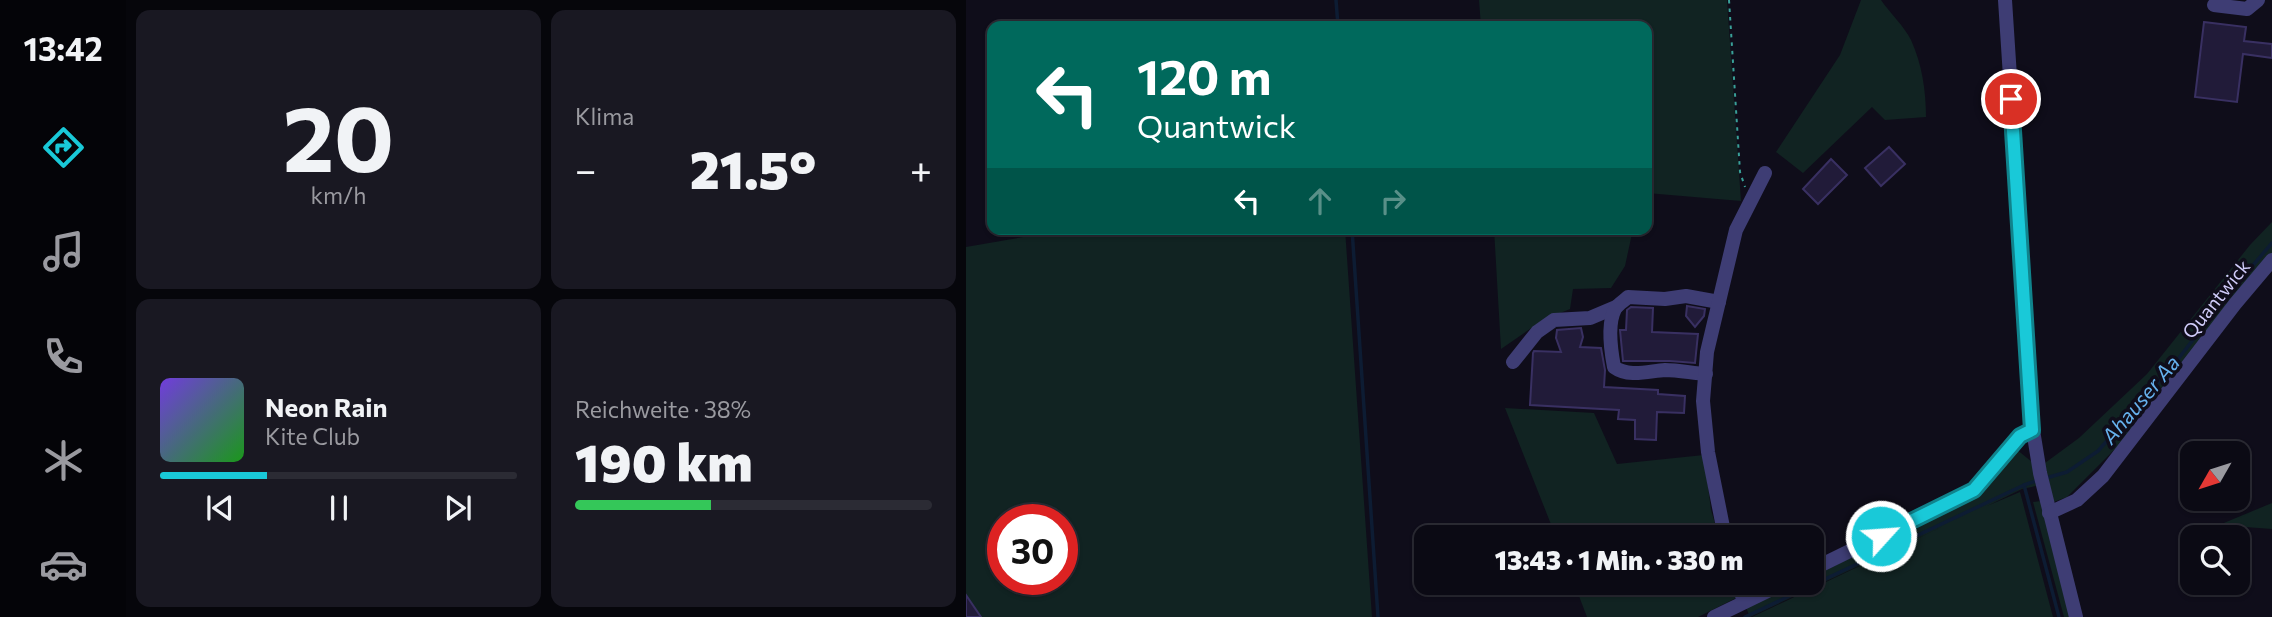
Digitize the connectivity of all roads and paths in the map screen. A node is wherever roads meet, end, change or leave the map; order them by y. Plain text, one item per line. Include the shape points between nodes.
1 (1729, 0) edge
2 (2005, 0) edge
3 (2258, 0) edge
4 (2214, 5) dead end
5 (1765, 173) dead end
6 (1753, 195) junction
7 (2272, 260) edge
8 (1719, 302) junction
9 (1616, 307) junction
10 (1513, 362) dead end
11 (1706, 374) junction
12 (2032, 430) junction
13 (2049, 513) junction
14 (1723, 525) edge
15 (1824, 564) edge
16 (1764, 595) edge
17 (1738, 610) edge
18 (1714, 617) edge
19 (2076, 617) edge

1 - 6 path via 1740,172 1747,192
2 - 12 street
3 - 4 street via 2247,9
5 - 6 street
6 - 8 street via 1736,230
7 - 13 street, Quantwick via 2103,476 2077,500
8 - 9 street via 1686,296 1628,297
8 - 11 street
9 - 10 street via 1590,317 1554,320 1537,332
9 - 11 street via 1611,320 1614,367 1620,372
11 - 14 street via 1703,401 1708,452
12 - 13 street
12 - 15 street via 2020,436 1974,490
13 - 19 street
16 - 17 street
17 - 18 street

